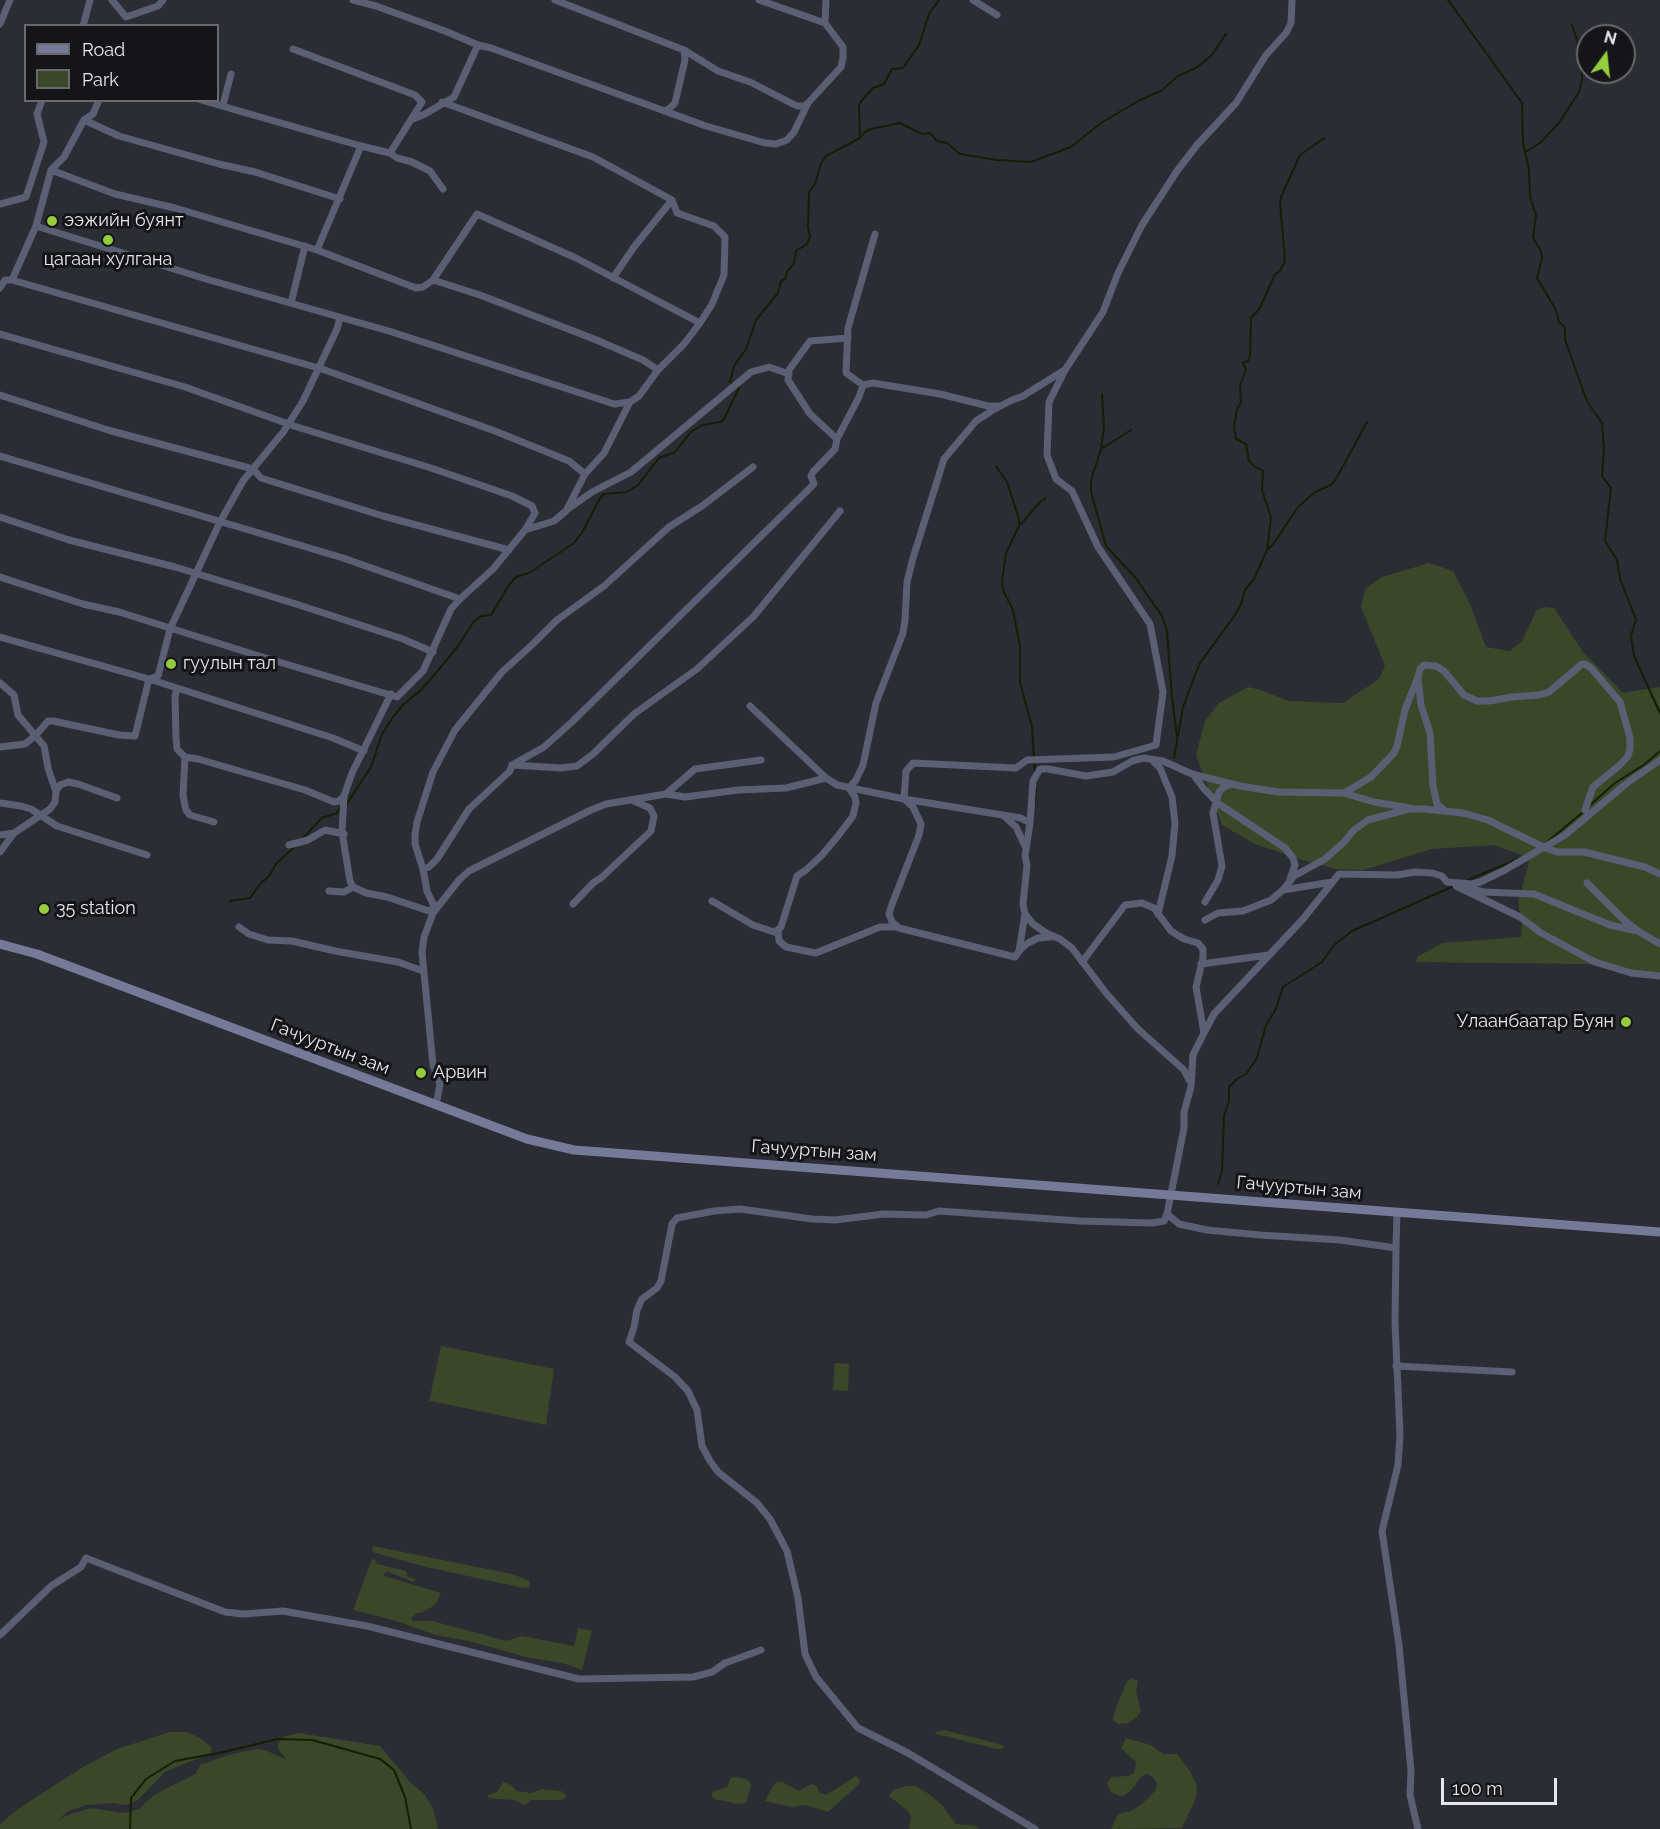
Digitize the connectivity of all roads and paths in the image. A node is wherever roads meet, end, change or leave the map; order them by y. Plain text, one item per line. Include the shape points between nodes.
1 (10, 0) edge
2 (90, 0) edge
3 (112, 0) edge
4 (163, 0) edge
5 (353, 0) edge
6 (555, 0) edge
7 (759, 0) edge
8 (826, 0) edge
9 (973, 0) edge
10 (1292, 0) edge
11 (997, 15) dead end
12 (126, 17) junction
13 (825, 23) junction
14 (0, 24) edge
15 (84, 24) edge
16 (124, 24) edge
17 (478, 45) junction
18 (293, 49) dead end
19 (684, 50) junction
20 (231, 74) dead end
21 (41, 102) edge
22 (98, 102) edge
23 (210, 102) edge
24 (442, 102) junction
25 (808, 103) junction
26 (223, 105) junction
27 (664, 111) junction
28 (413, 119) junction
29 (84, 120) junction
30 (361, 146) junction
31 (390, 153) junction
32 (51, 170) junction
33 (443, 189) dead end
34 (340, 199) junction
35 (672, 200) junction
36 (0, 204) edge
37 (36, 226) junction
38 (875, 234) dead end
39 (305, 246) junction
40 (317, 250) junction
41 (613, 278) junction
42 (433, 279) junction
43 (12, 280) junction
44 (0, 288) edge
45 (291, 303) junction
46 (340, 318) junction
47 (700, 323) junction
48 (0, 334) edge
49 (848, 338) junction
50 (317, 369) junction
51 (658, 370) junction
52 (1065, 370) junction
53 (789, 374) junction
54 (862, 385) junction
55 (0, 396) edge
56 (1012, 400) junction
57 (630, 402) junction
58 (289, 423) junction
59 (837, 439) junction
60 (0, 456) edge
61 (753, 466) dead end
62 (253, 469) junction
63 (585, 474) junction
64 (566, 511) junction
65 (840, 511) dead end
66 (0, 517) edge
67 (220, 522) junction
68 (525, 530) junction
69 (509, 550) junction
70 (197, 575) junction
71 (0, 577) edge
72 (460, 599) junction
73 (170, 629) junction
74 (0, 638) edge
75 (432, 652) junction
76 (1418, 676) junction
77 (149, 679) junction
78 (2, 686) edge
79 (177, 689) junction
80 (392, 694) junction
81 (750, 706) dead end
82 (36, 735) junction
83 (0, 747) edge
84 (364, 751) junction
85 (185, 757) junction
86 (1150, 759) junction
87 (761, 760) dead end
88 (1660, 760) edge
89 (512, 765) junction
90 (1193, 774) junction
91 (826, 778) junction
92 (1232, 784) junction
93 (849, 788) junction
94 (56, 791) junction
95 (1344, 793) junction
96 (666, 794) junction
97 (344, 796) junction
98 (117, 798) dead end
99 (904, 799) junction
100 (631, 800) junction
101 (1216, 801) junction
102 (0, 803) edge
103 (1424, 808) junction
104 (1585, 810) dead end
105 (1445, 811) junction
106 (997, 814) junction
107 (39, 816) junction
108 (214, 822) dead end
109 (1030, 823) junction
110 (14, 833) junction
111 (344, 834) junction
112 (0, 835) edge
113 (289, 845) dead end
114 (1543, 847) junction
115 (0, 852) edge
116 (147, 855) dead end
117 (1025, 856) junction
118 (423, 869) junction
119 (1660, 874) edge
120 (1289, 881) junction
121 (1332, 882) junction
122 (1587, 882) dead end
123 (1450, 883) junction
124 (353, 887) junction
125 (1283, 890) junction
126 (329, 891) dead end
127 (712, 902) dead end
128 (1205, 902) dead end
129 (573, 904) dead end
130 (437, 906) junction
131 (1025, 914) junction
132 (1158, 914) junction
133 (1205, 920) dead end
134 (239, 927) dead end
135 (898, 927) junction
136 (778, 930) junction
137 (1638, 931) junction
138 (1053, 936) junction
139 (0, 944) edge
140 (1660, 944) edge
141 (1019, 951) junction
142 (1269, 955) junction
143 (1082, 962) junction
144 (1201, 964) junction
145 (423, 971) junction
146 (1660, 976) edge
147 (1204, 1033) junction
148 (1191, 1087) junction
149 (436, 1105) junction
150 (1171, 1194) junction
151 (1396, 1212) junction
152 (1167, 1214) junction
153 (1660, 1232) edge
154 (1396, 1248) junction
155 (1396, 1366) junction
156 (1512, 1372) dead end
157 (0, 1635) edge
158 (761, 1650) dead end
159 (1035, 1829) edge
160 (1419, 1829) edge

1 - 14 street
2 - 15 street
3 - 12 street
4 - 12 street via 158,6
5 - 17 street
6 - 19 street
7 - 13 street
8 - 13 street
9 - 11 street
10 - 52 street via 1291,23 1286,33 1266,54 1236,103 1177,171 1142,225 1103,312
12 - 16 street
13 - 25 street via 843,47 843,58 841,67
17 - 24 street via 453,96
17 - 27 street
18 - 28 street via 415,95 422,102
19 - 25 street via 718,71 797,106
19 - 27 street via 686,60 675,103
20 - 26 street
21 - 36 street via 37,114 44,142 26,197
22 - 29 street via 93,114
23 - 26 street
24 - 28 street
24 - 35 street via 593,157
25 - 27 street via 794,132 776,144
26 - 30 street
28 - 31 street
29 - 32 street via 64,157
29 - 34 street via 119,136
30 - 31 street
30 - 34 street
31 - 33 street via 430,171
32 - 37 street
32 - 39 street via 115,194
34 - 40 street
35 - 41 street
35 - 47 street via 677,213 704,221 725,237 724,275
37 - 43 street
37 - 45 street
38 - 49 street
39 - 40 street
39 - 45 street
40 - 42 street via 416,288
41 - 42 street via 477,214
41 - 47 street
42 - 51 street via 594,339
43 - 44 street via 5,280
43 - 50 street
45 - 46 street
46 - 50 street
46 - 57 street via 614,404
47 - 51 street
48 - 58 street via 185,387
49 - 53 street via 810,341
49 - 54 street via 846,373
50 - 58 street
50 - 63 street via 495,431 569,461
51 - 57 street
52 - 56 street
52 - 99 street via 1049,402 1047,455 1056,479 1072,491 1098,547 1150,624 1163,692 1156,745 1114,757 1027,760 1016,768 914,763 906,771
53 - 59 street via 788,380 810,414
53 - 64 street via 769,367 751,372 631,472
54 - 56 street via 873,383 940,394 988,406
54 - 59 street
55 - 62 street
56 - 93 street via 976,421 944,459 909,574 903,633 876,703 863,765
57 - 63 street via 604,453
58 - 62 street
58 - 68 street via 512,496 531,506 535,513
59 - 89 street via 835,449 813,472 814,484 573,721 544,747
60 - 67 street
61 - 118 street via 669,527 604,586 557,620 479,699 450,738 426,791 415,844
62 - 67 street
62 - 69 street via 261,478
63 - 64 street
64 - 68 street via 554,521
65 - 89 street via 754,616 697,669 634,714 585,760 577,766 561,768
66 - 70 street
67 - 70 street
67 - 72 street via 343,558
68 - 69 street
69 - 72 street
70 - 73 street
70 - 75 street via 403,639
71 - 73 street
72 - 75 street
73 - 77 street via 158,676
73 - 80 street
74 - 77 street
75 - 80 street via 423,671 397,697
76 - 95 street via 1394,753 1371,777
76 - 104 street via 1424,665 1436,666 1464,695 1488,701 1549,692 1585,663 1620,702 1630,738 1628,756 1593,787
76 - 105 street via 1421,705 1431,733 1433,786 1437,804
77 - 79 street
77 - 82 street via 135,736 53,721
78 - 82 street via 14,694 18,715
79 - 84 street
79 - 85 street via 177,749
80 - 84 street
81 - 91 street
82 - 83 street via 25,744
82 - 94 street via 45,746
84 - 97 street
85 - 97 street via 305,790 334,802
85 - 108 street via 186,810 189,815
86 - 90 street
86 - 109 street via 1132,761 1113,772 1086,776 1040,769 1033,781
86 - 132 street via 1160,768 1172,797 1175,823 1172,856
87 - 96 street via 695,769
88 - 114 street via 1565,836
89 - 118 street via 469,809 437,859
90 - 92 street
90 - 101 street
91 - 93 street
91 - 96 street via 786,788 686,797
92 - 95 street via 1278,792
92 - 101 street via 1219,792
93 - 99 street
93 - 136 street via 856,803 853,816 822,855 797,876
94 - 98 street via 68,782
94 - 107 street via 52,806
95 - 103 street via 1388,805
96 - 100 street
97 - 111 street
99 - 106 street
99 - 135 street via 914,807 921,824 889,914
100 - 129 street via 650,808 654,816 651,831
100 - 130 street via 591,810 469,872
101 - 120 street via 1285,848 1294,865
101 - 128 street via 1213,822 1222,866
102 - 107 street via 31,809
103 - 105 street
103 - 120 street via 1368,820 1325,859
105 - 114 street via 1488,820
106 - 109 street
106 - 117 street via 1016,827
107 - 110 street
107 - 116 street via 57,826
109 - 117 street
110 - 112 street
110 - 115 street
111 - 113 street via 325,830
111 - 124 street
114 - 119 street via 1557,852 1584,852
114 - 123 street via 1480,882
117 - 131 street
118 - 130 street via 427,891
120 - 125 street
121 - 123 street via 1339,874 1415,872 1442,876
121 - 125 street
121 - 142 street
122 - 137 street
123 - 137 street via 1484,892 1534,894 1602,922
123 - 146 street via 1520,917 1595,962 1631,973
124 - 126 street via 344,892
124 - 130 street via 429,911
125 - 133 street via 1257,907 1218,913
127 - 136 street via 753,925
130 - 145 street via 424,938
131 - 138 street
131 - 141 street
132 - 143 street via 1142,903 1125,905
132 - 144 street via 1171,931 1203,949
134 - 145 street via 268,939 398,962
135 - 136 street via 880,927 816,953 786,947 779,941
135 - 141 street via 1002,955 1015,957
137 - 140 street
138 - 141 street via 1038,938
138 - 143 street via 1072,948
139 - 149 main road, Гачууртын зам via 37,954
142 - 144 street
142 - 147 street via 1214,1014
143 - 148 street via 1138,1029 1184,1070
144 - 147 street via 1196,987
145 - 149 street via 433,1065 440,1084
147 - 148 street via 1193,1055
148 - 150 street
149 - 150 main road, Гачууртын зам via 527,1139 574,1150
150 - 151 main road, Гачууртын зам
150 - 152 street
151 - 153 main road, Гачууртын зам
151 - 154 street
152 - 154 street via 1179,1224 1207,1230
152 - 159 street via 1164,1221 1152,1223 939,1211 835,1220 740,1209 676,1218 662,1281 642,1299 629,1342 688,1391 697,1410 702,1446 710,1461 770,1519 788,1551 805,1654 816,1677 858,1728 908,1753
154 - 155 street
155 - 156 street
155 - 160 street via 1398,1466 1382,1531 1399,1645 1410,1795
157 - 158 street via 51,1586 81,1567 86,1558 225,1612 283,1611 367,1626 579,1679 693,1677

